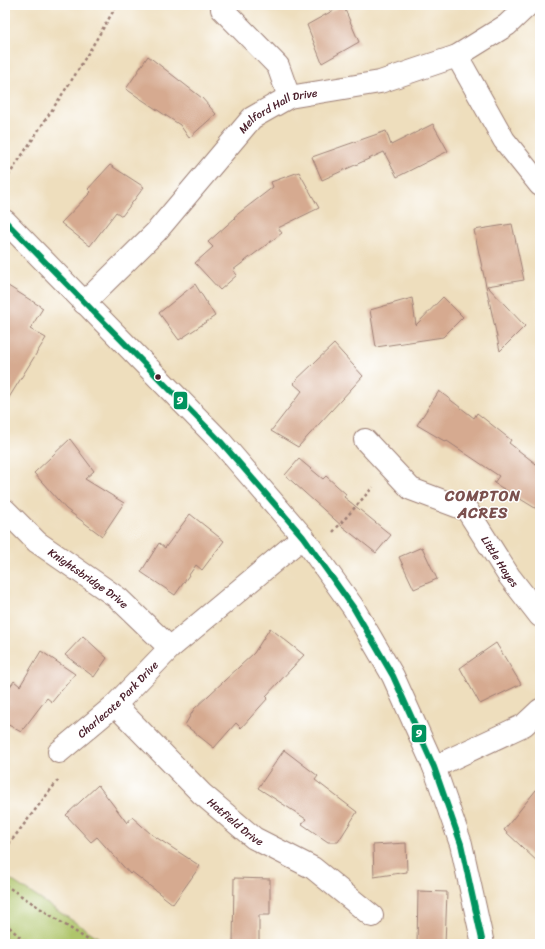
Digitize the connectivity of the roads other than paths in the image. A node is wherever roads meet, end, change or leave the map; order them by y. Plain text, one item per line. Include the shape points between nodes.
1 (528, 5) edge
2 (222, 9) dead end
3 (457, 56) junction
4 (289, 97) junction
5 (540, 186) edge
6 (5, 221) edge
7 (84, 302) junction
8 (365, 440) dead end
9 (5, 510) edge
10 (309, 545) junction
11 (540, 616) edge
12 (170, 648) junction
13 (115, 705) junction
14 (540, 710) edge
15 (59, 752) road end
16 (434, 767) junction
17 (372, 916) dead end
18 (483, 944) edge

1 - 3 street, Melford Hall Drive via 507,25
2 - 4 street via 278,66
3 - 4 street, Melford Hall Drive via 380,82
3 - 5 street via 504,140
4 - 7 street, Melford Hall Drive via 252,118 156,232
6 - 7 street
7 - 10 street via 221,442
8 - 11 street, Little Hayes via 411,489 467,510 509,576
9 - 12 street, Knightsbridge Drive via 36,542 118,598
10 - 12 street, Charlecote Park Drive
10 - 16 street via 353,607 393,676
12 - 13 street, Charlecote Park Drive
13 - 15 street, Charlecote Park Drive
13 - 17 street, Hatfield Drive via 202,794 254,838 313,868
14 - 16 street via 524,725
16 - 18 street via 462,844

